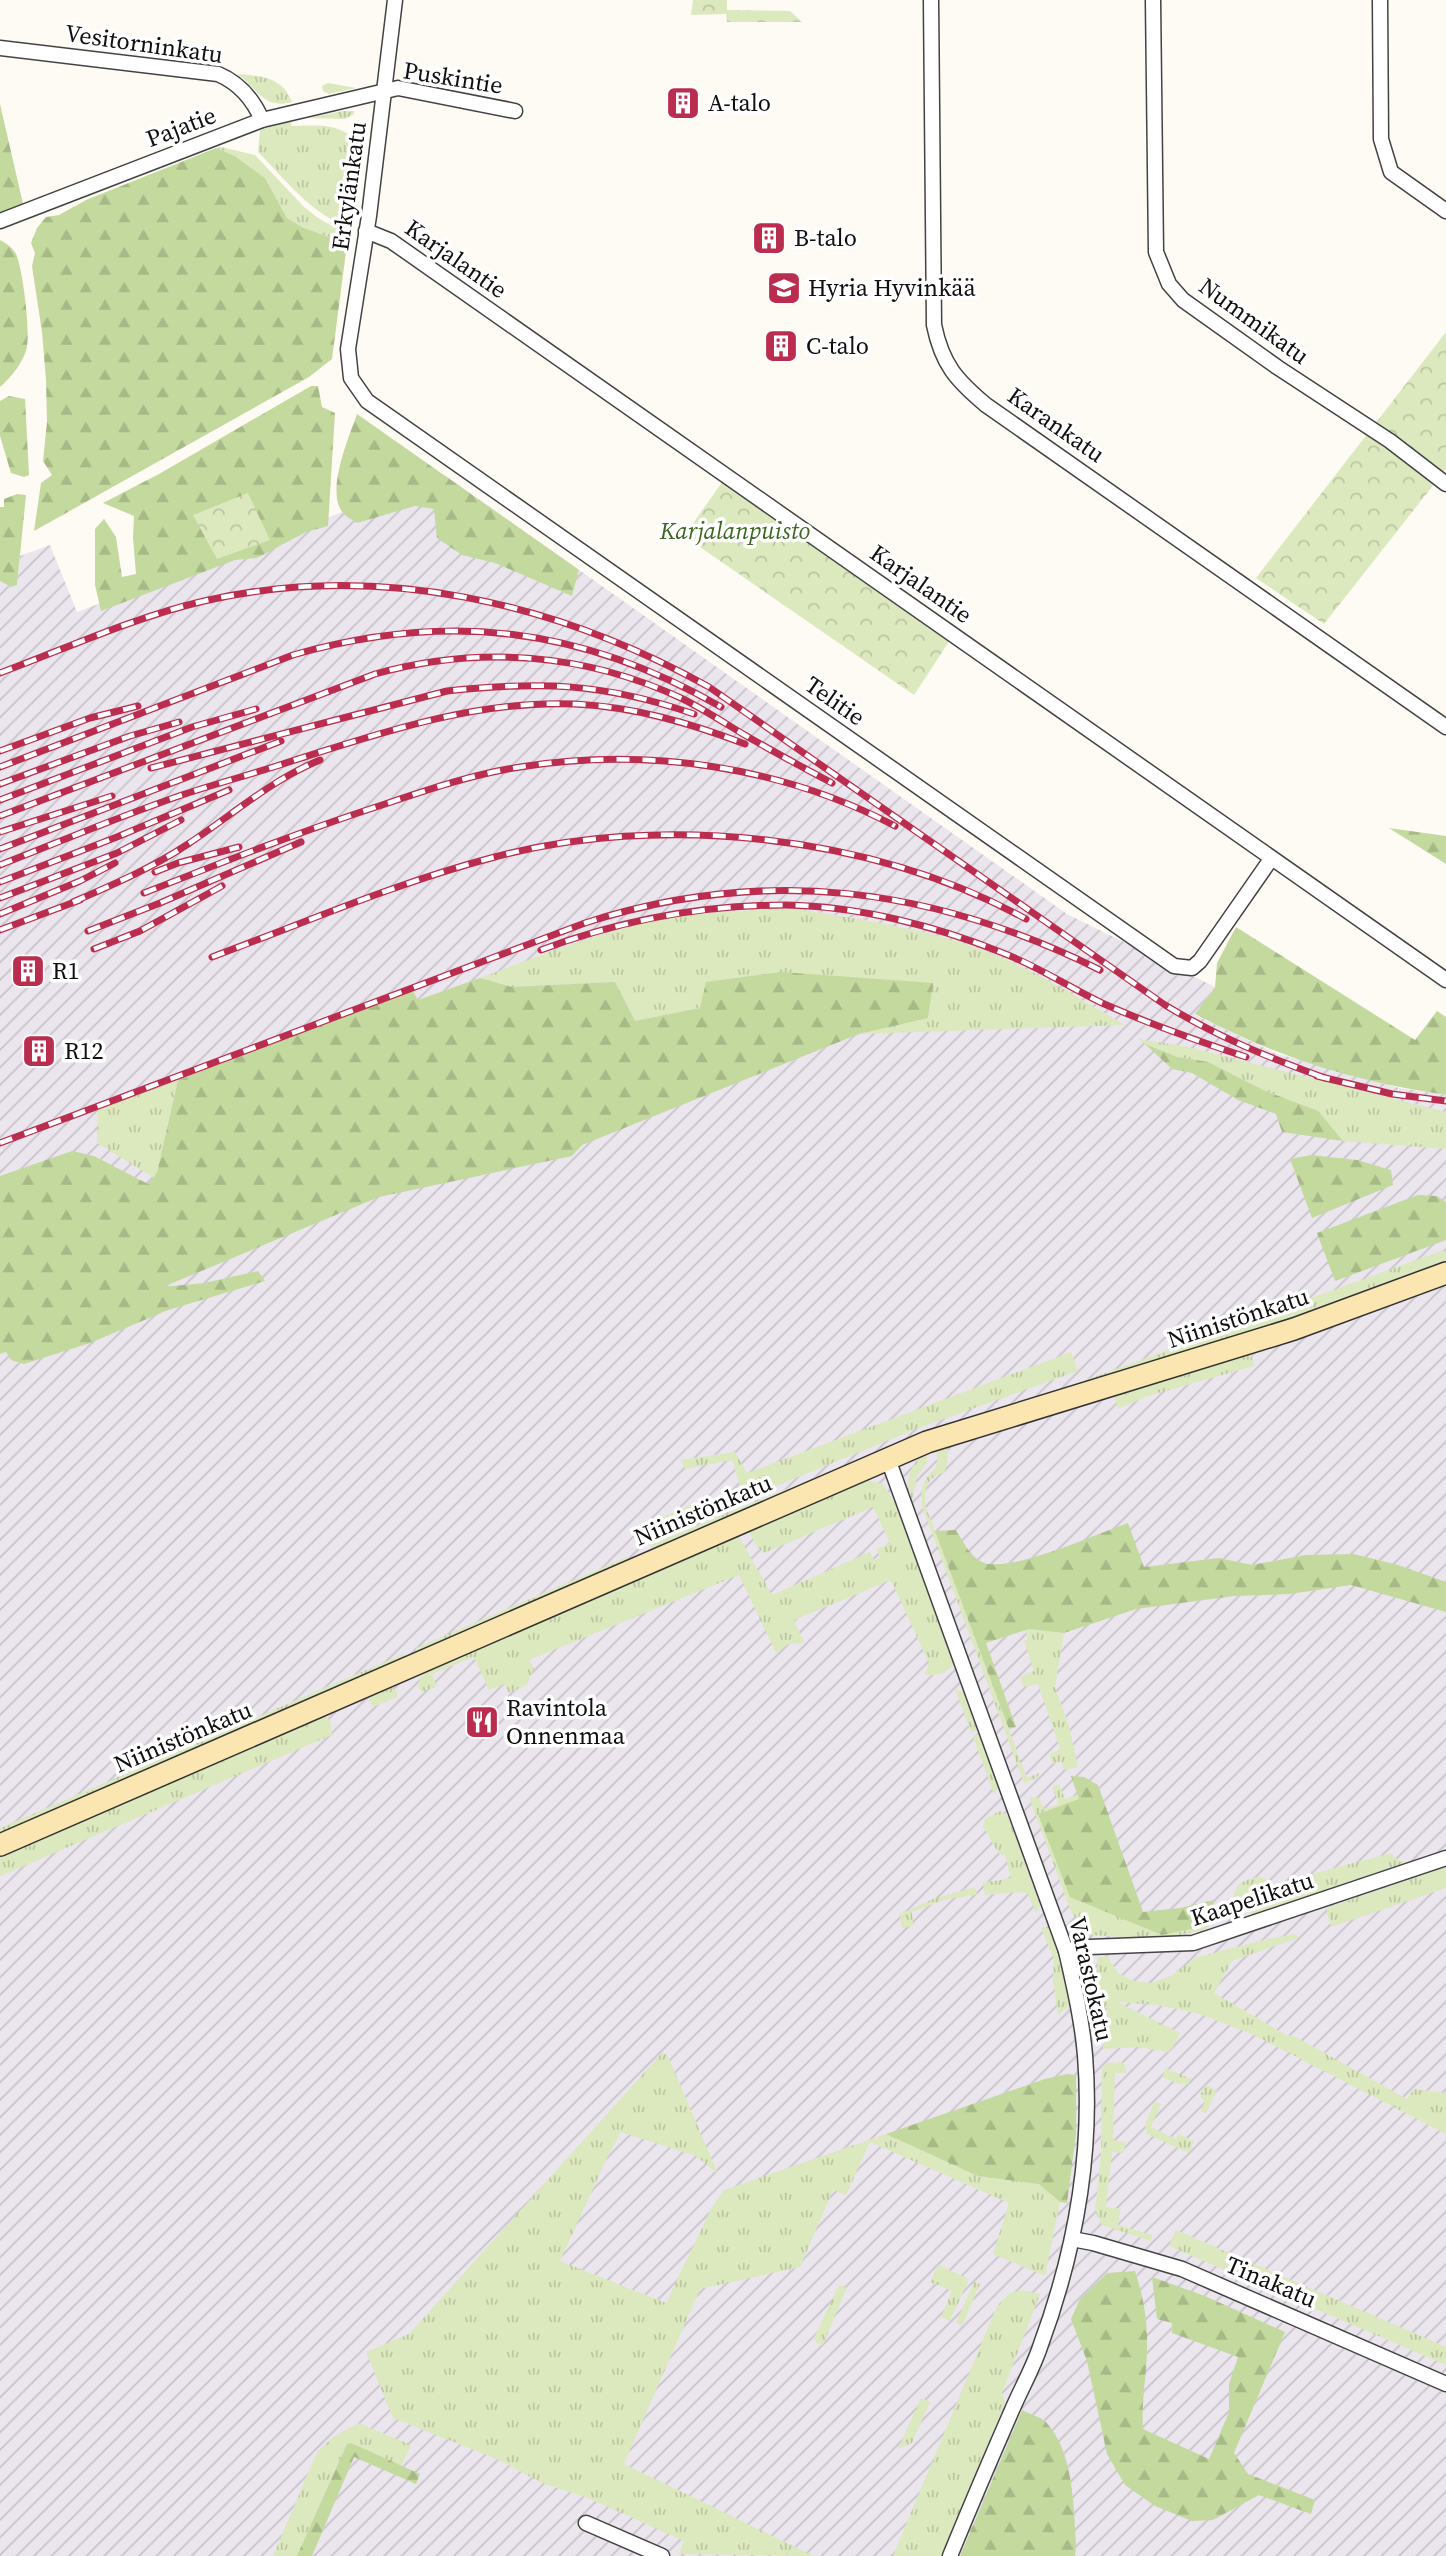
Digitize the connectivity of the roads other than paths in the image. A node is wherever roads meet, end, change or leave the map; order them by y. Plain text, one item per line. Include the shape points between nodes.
1 (395, 0) edge
2 (931, 0) edge
3 (1153, 0) edge
4 (1380, 0) edge
5 (0, 48) edge
6 (384, 93) junction
7 (515, 111) dead end
8 (261, 120) junction
9 (1446, 211) edge
10 (0, 221) edge
11 (366, 231) junction
12 (351, 378) joint
13 (1446, 484) edge
14 (1446, 727) edge
15 (1271, 859) junction
16 (1446, 980) edge
17 (1446, 1273) edge
18 (888, 1459) junction
19 (0, 1845) edge
20 (1446, 1858) edge
21 (1066, 1951) junction
22 (1072, 2239) junction
23 (1446, 2384) edge
24 (586, 2523) dead end
25 (662, 2556) edge
26 (950, 2556) edge

1 - 6 street, Erkylänkatu
2 - 14 street, Karankatu via 934,325 947,365 986,405
3 - 13 street, Nummikatu via 1155,239 1169,284 1183,300
4 - 9 street via 1384,150 1391,172
5 - 8 street, Vesitorninkatu via 218,74 246,92
6 - 7 street, Puskintie via 398,88
6 - 8 street, Pajatie
6 - 11 street, Erkylänkatu
8 - 10 street, Pajatie
11 - 12 street, Erkylänkatu via 348,349
11 - 15 street, Karjalantie via 401,247
12 - 15 street, Telitie via 367,401 1174,966 1192,968 1200,961
15 - 16 street, Karjalantie
17 - 18 street, Niinistönkatu via 1294,1329 994,1420
18 - 19 street, Niinistönkatu
18 - 21 street, Varastokatu
20 - 21 street, Kaapelikatu via 1192,1943
21 - 22 street, Varastokatu via 1081,2020 1086,2105
22 - 23 street, Tinakatu via 1182,2269
22 - 26 street, Varastokatu via 1040,2349
24 - 25 street

